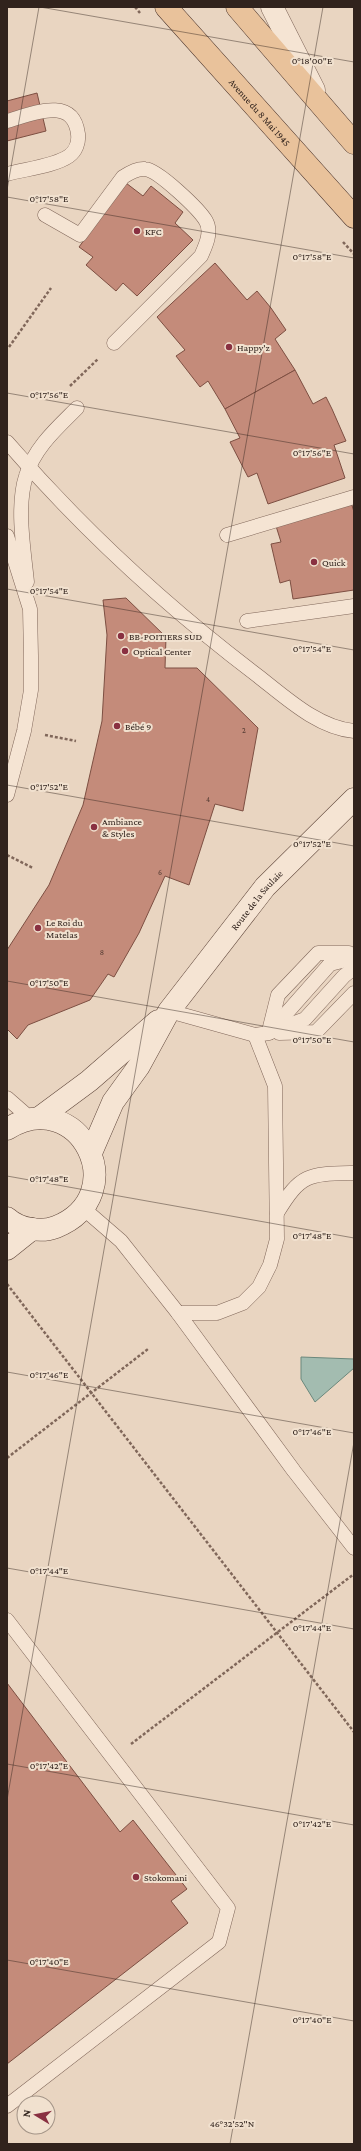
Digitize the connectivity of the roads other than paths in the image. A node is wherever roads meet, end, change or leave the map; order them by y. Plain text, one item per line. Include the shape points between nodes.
1 (166, 7) edge
2 (237, 7) edge
3 (272, 7) edge
4 (320, 104) junction
5 (7, 121) edge
6 (354, 143) edge
7 (7, 174) edge
8 (45, 215) dead end
9 (354, 217) edge
10 (114, 343) road end
11 (77, 408) dead end
12 (7, 442) edge
13 (29, 468) junction
14 (354, 497) edge
15 (227, 535) dead end
16 (7, 536) edge
17 (354, 606) edge
18 (30, 609) junction
19 (247, 621) dead end
20 (354, 731) edge
21 (7, 795) edge
22 (354, 799) edge
23 (354, 953) edge
24 (354, 958) edge
25 (354, 968) edge
26 (354, 993) edge
27 (169, 1011) junction
28 (262, 1034) junction
29 (7, 1098) edge
30 (35, 1118) junction
31 (7, 1129) edge
32 (91, 1153) junction
33 (354, 1173) edge
34 (84, 1208) junction
35 (277, 1213) junction
36 (7, 1218) edge
37 (32, 1229) junction
38 (7, 1249) edge
39 (178, 1313) junction
40 (354, 1548) edge
41 (7, 1620) edge
42 (7, 2106) edge

1 - 9 main road, Avenue du 8 Mai 1945
2 - 4 main road
3 - 4 street
4 - 6 main road
5 - 7 lane via 59,110 68,113 74,119 78,138 71,155 63,160
8 - 10 lane via 80,235 123,177 132,171 145,169 158,174 206,221 209,239 201,256
11 - 13 lane via 51,434
12 - 13 lane
13 - 18 lane via 21,514
13 - 20 lane via 124,564 243,665 312,715 335,727
14 - 15 lane
16 - 18 lane
17 - 19 lane
18 - 21 lane via 31,690 24,732
22 - 27 street, Route de la Saulaie via 265,886
23 - 28 lane via 318,953 278,995
24 - 28 lane via 330,964
25 - 28 lane via 305,1020
26 - 28 lane via 316,1032
27 - 28 lane
27 - 30 street, Route de la Saulaie via 89,1081
27 - 32 street, Route de la Saulaie via 139,1066 113,1102
28 - 35 lane via 275,1086
29 - 30 lane
30 - 31 street
30 - 32 street via 56,1120 70,1127 82,1138
32 - 34 street via 95,1172 93,1191
33 - 35 lane via 309,1176 289,1193
34 - 37 street via 69,1222 51,1229
34 - 39 lane via 121,1241
35 - 39 lane via 277,1239 270,1265 259,1287 243,1302 217,1313
36 - 37 street via 12,1223
37 - 38 street
39 - 40 lane
41 - 42 lane via 228,1908 219,1942

